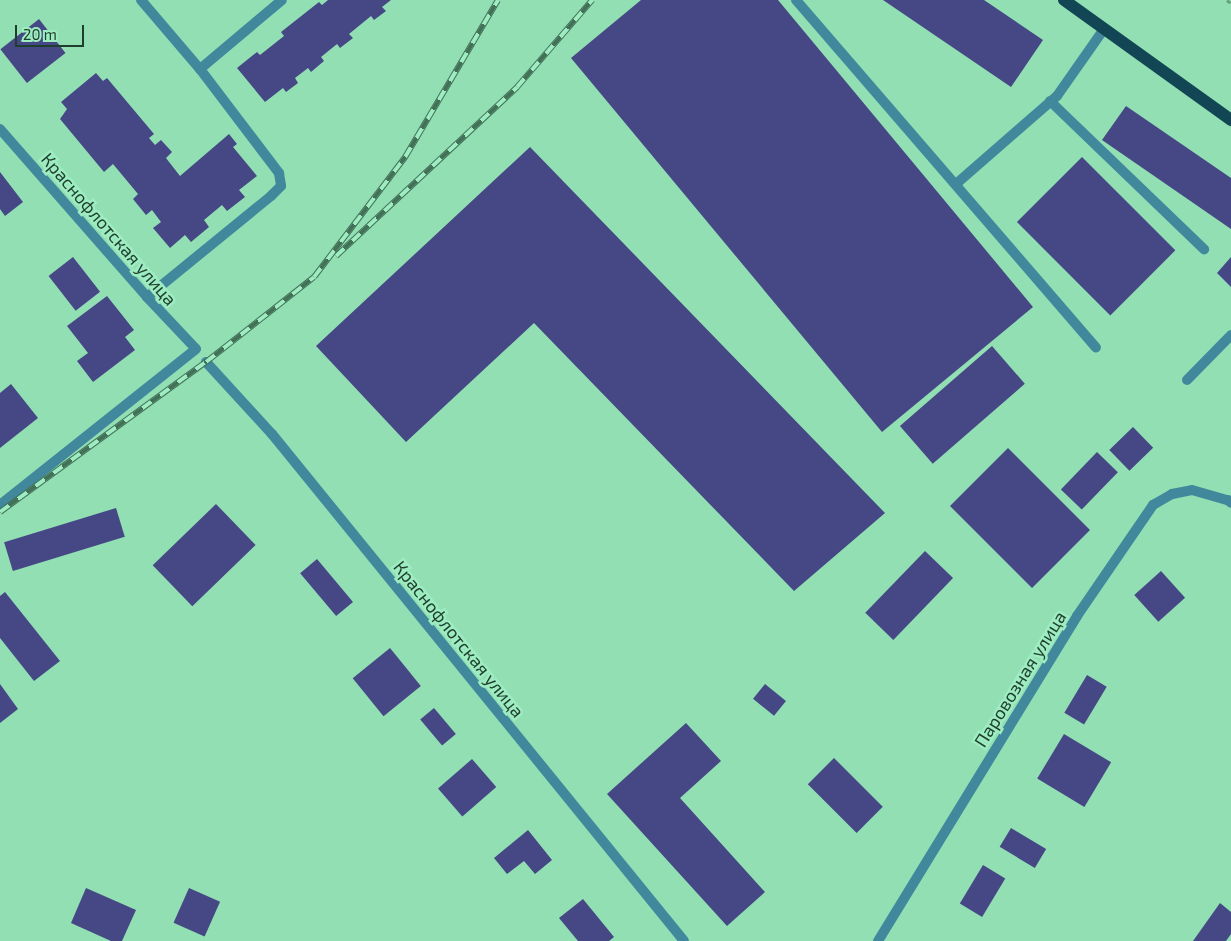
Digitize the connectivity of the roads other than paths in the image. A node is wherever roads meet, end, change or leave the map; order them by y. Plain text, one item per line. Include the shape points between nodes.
1 (140, 0) edge
2 (282, 0) edge
3 (796, 0) edge
4 (1064, 0) edge
5 (1104, 29) junction
6 (200, 69) junction
7 (1050, 101) junction
8 (1231, 120) edge
9 (0, 129) edge
10 (956, 184) junction
11 (1204, 248) dead end
12 (147, 297) junction
13 (1231, 335) edge
14 (1096, 348) dead end
15 (206, 362) dead end
16 (1187, 380) dead end
17 (1230, 501) edge
18 (0, 505) edge
19 (684, 941) edge
20 (878, 941) edge

1 - 6 street
2 - 6 street
3 - 10 street
4 - 5 main road
5 - 7 street via 1057,96
5 - 8 main road
6 - 12 street via 279,173 281,186
7 - 10 street
7 - 11 street
9 - 12 street, Краснофлотская улица
10 - 14 street
12 - 18 street, Краснофлотская улица via 196,349
13 - 16 street
15 - 19 street, Краснофлотская улица via 272,434
17 - 20 street, Паровозная улица via 1192,490 1172,494 1153,505 1077,616

